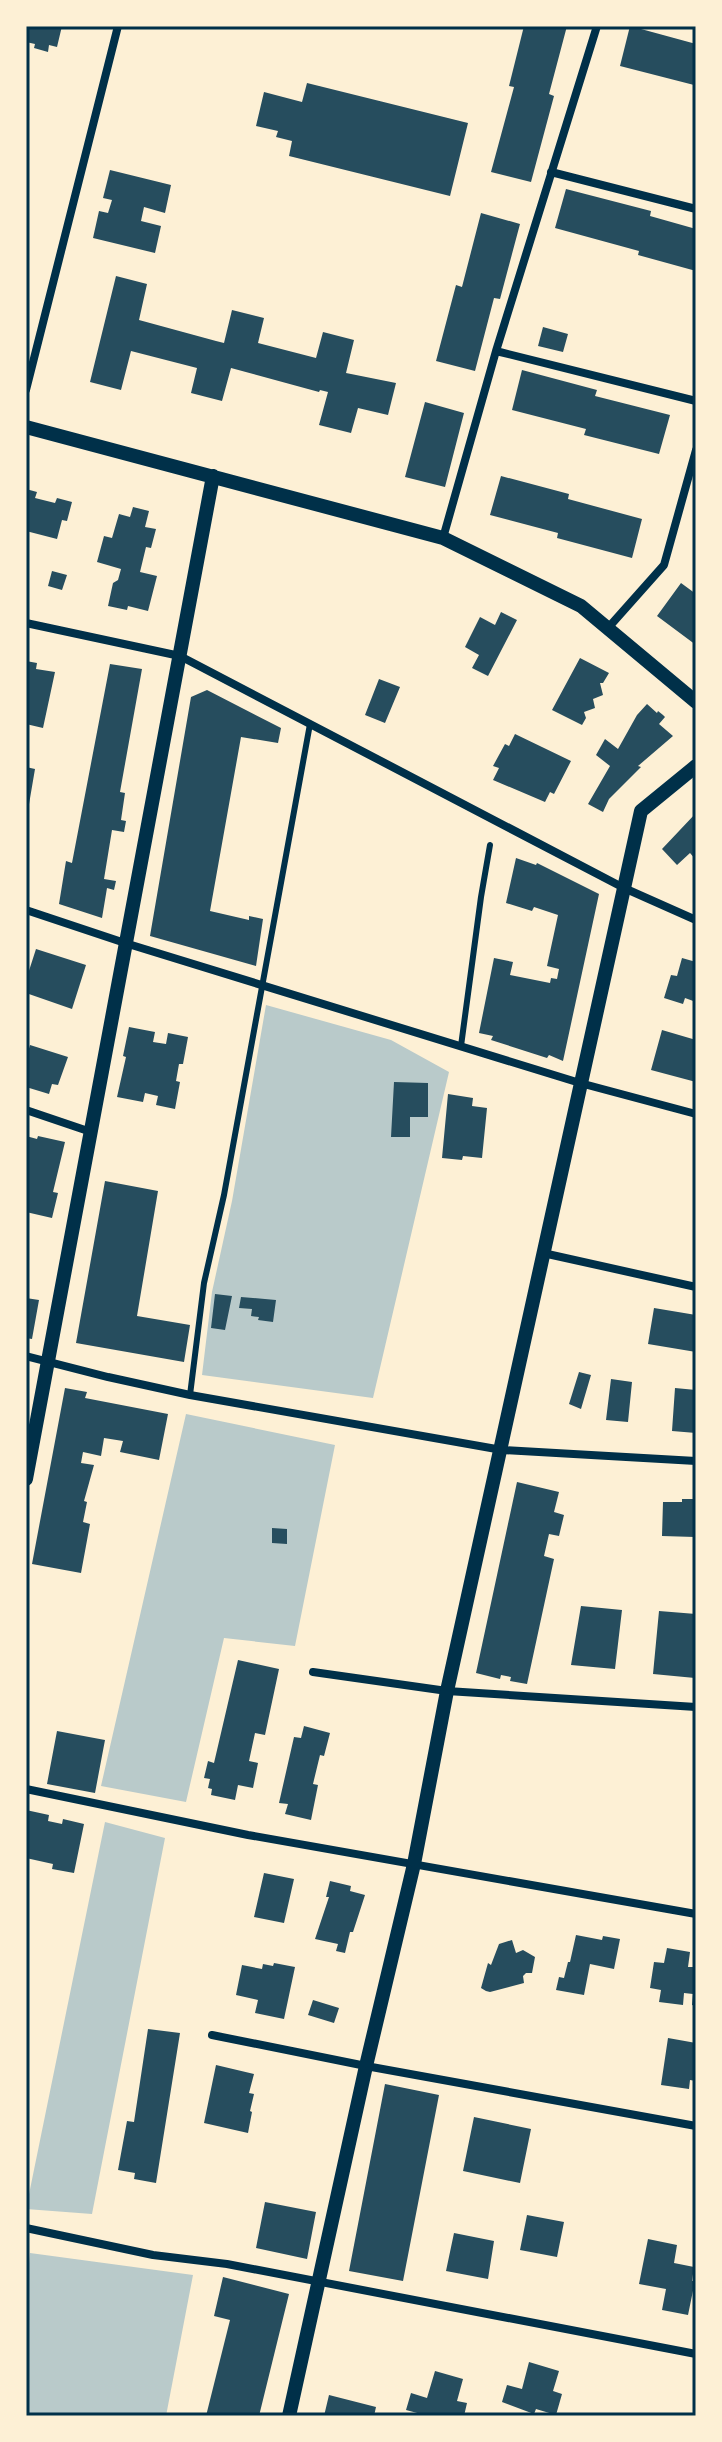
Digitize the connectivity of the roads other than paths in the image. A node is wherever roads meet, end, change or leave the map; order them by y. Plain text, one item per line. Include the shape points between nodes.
1 (118, 26) edge
2 (597, 26) edge
3 (551, 172) junction
4 (696, 209) edge
5 (496, 351) junction
6 (26, 390) edge
7 (696, 401) edge
8 (26, 427) edge
9 (696, 450) edge
10 (213, 476) junction
11 (443, 538) junction
12 (26, 623) edge
13 (608, 628) junction
14 (180, 656) junction
15 (696, 702) edge
16 (310, 724) junction
17 (696, 766) edge
18 (490, 845) dead end
19 (624, 888) junction
20 (26, 910) edge
21 (696, 920) edge
22 (125, 943) junction
23 (263, 984) junction
24 (461, 1046) junction
25 (580, 1083) junction
26 (26, 1110) edge
27 (696, 1114) edge
28 (91, 1132) junction
29 (543, 1253) junction
30 (696, 1287) edge
31 (26, 1356) edge
32 (48, 1361) junction
33 (190, 1395) junction
34 (502, 1450) junction
35 (696, 1461) edge
36 (26, 1479) edge
37 (313, 1672) dead end
38 (447, 1691) junction
39 (696, 1707) edge
40 (26, 1789) edge
41 (414, 1864) junction
42 (696, 1914) edge
43 (212, 2035) dead end
44 (366, 2066) junction
45 (696, 2126) edge
46 (26, 2228) edge
47 (318, 2282) junction
48 (696, 2354) edge
49 (289, 2416) edge

1 - 6 street
2 - 3 street
3 - 4 street
3 - 5 street
5 - 7 street
5 - 11 street
8 - 10 street
9 - 13 street via 664,565
10 - 11 street
10 - 14 street
11 - 13 street via 581,606
12 - 14 street
13 - 15 street
14 - 16 street
14 - 22 street
16 - 19 street
16 - 23 lane
17 - 19 street via 641,811
18 - 24 lane
19 - 21 street
19 - 25 street
20 - 22 street
22 - 23 street
22 - 28 street
23 - 24 street
23 - 33 lane via 204,1283
24 - 25 street
25 - 27 street
25 - 29 street
26 - 28 street
28 - 32 street
29 - 30 street
29 - 34 street
31 - 32 street
32 - 33 street
32 - 36 street
33 - 34 street
34 - 35 street
34 - 38 street
37 - 38 street
38 - 39 street
38 - 41 street
40 - 41 street
41 - 42 street
41 - 44 street
43 - 44 street
44 - 45 street
44 - 47 street
46 - 47 street
47 - 48 street
47 - 49 street

